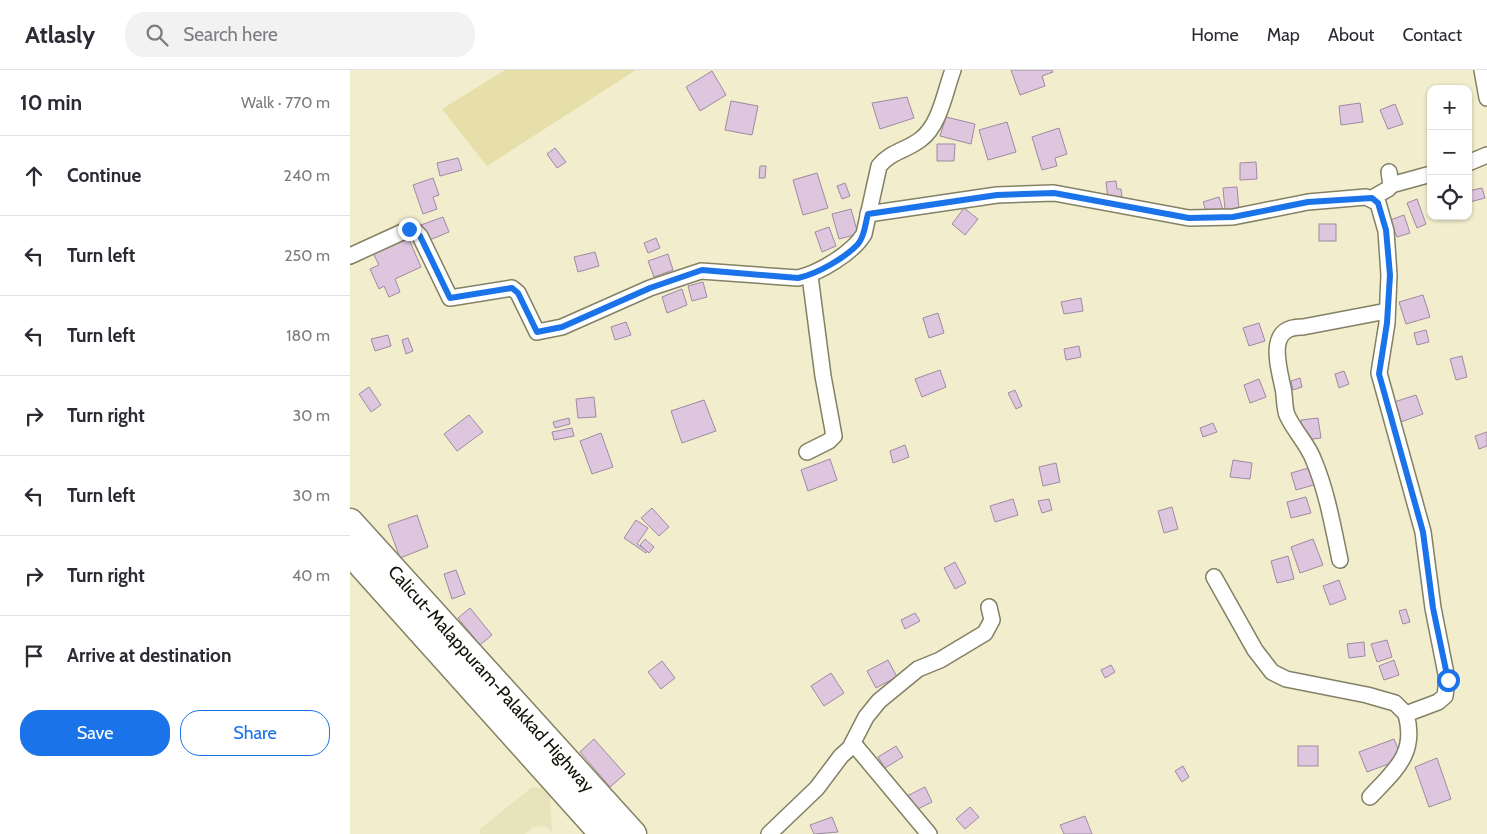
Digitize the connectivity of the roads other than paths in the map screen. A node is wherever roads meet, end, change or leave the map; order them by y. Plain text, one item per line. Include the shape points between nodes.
1 (953, 70) edge
2 (1482, 70) edge
3 (1487, 98) edge
4 (1487, 155) edge
5 (1472, 161) edge
6 (1427, 174) edge
7 (1372, 198) junction
8 (868, 214) junction
9 (350, 256) edge
10 (810, 276) junction
11 (1387, 311) junction
12 (807, 452) dead end
13 (350, 522) edge
14 (350, 552) edge
15 (1340, 560) dead end
16 (1214, 577) dead end
17 (990, 608) dead end
18 (1406, 714) junction
19 (853, 743) junction
20 (1370, 797) dead end
21 (603, 834) edge
22 (633, 834) edge
23 (769, 834) edge
24 (929, 834) edge

1 - 8 street via 929,132 920,141 885,158 880,166
2 - 3 street
4 - 5 street
6 - 7 street via 1390,178
7 - 8 street via 1308,202 1233,217 1189,218 1054,193 997,195
7 - 11 street via 1378,203 1386,230 1390,275
8 - 10 street via 859,243
9 - 10 street via 409,229 415,231 450,298 512,288 518,293 537,332 562,327 650,288 702,270 798,278
10 - 12 street via 834,436
11 - 15 street via 1302,327 1290,326 1278,338 1278,367 1287,413 1298,437 1314,459
11 - 18 street via 1379,374 1423,532 1433,608 1448,680 1446,696
13 - 22 highway, Calicut-Malappuram-Palakkad Highway
14 - 21 highway, Calicut-Malappuram-Palakkad Highway
16 - 18 street via 1255,650 1272,672 1286,679 1395,703
17 - 19 street via 992,620 985,633 918,669 879,700
18 - 20 street via 1410,742 1399,765
19 - 23 street via 817,788
19 - 24 street

